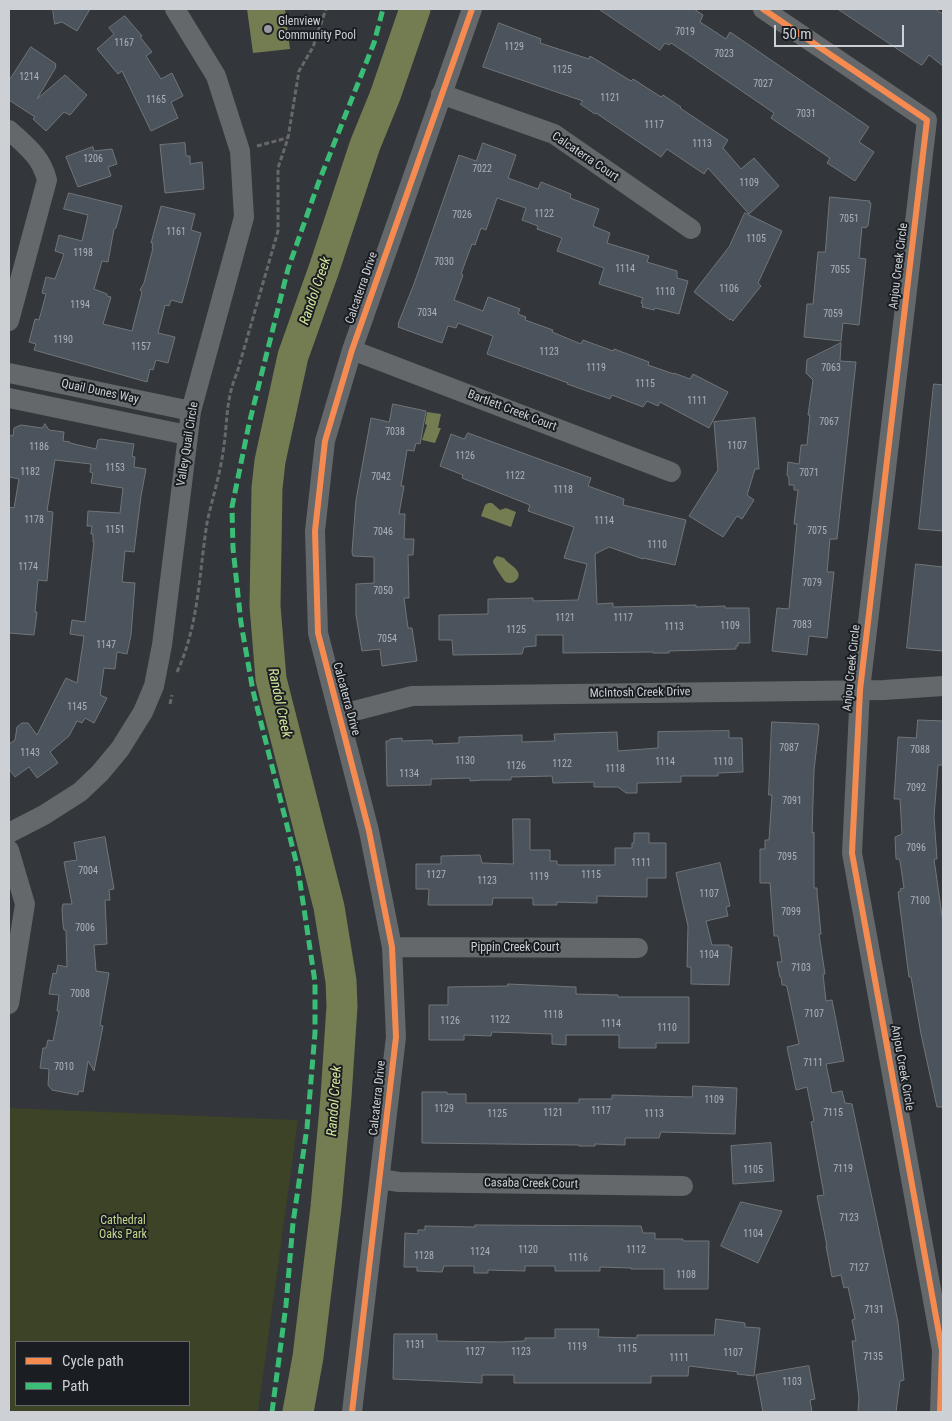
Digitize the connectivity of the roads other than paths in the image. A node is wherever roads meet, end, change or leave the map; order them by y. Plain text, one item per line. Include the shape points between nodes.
1 (176, 9) edge
2 (472, 9) edge
3 (763, 9) edge
4 (441, 94) junction
5 (9, 130) edge
6 (691, 230) dead end
7 (9, 321) edge
8 (352, 350) junction
9 (9, 373) edge
10 (9, 398) edge
11 (191, 411) junction
12 (188, 435) junction
13 (671, 472) dead end
14 (943, 686) edge
15 (860, 690) junction
16 (339, 715) junction
17 (9, 833) edge
18 (9, 850) edge
19 (392, 947) junction
20 (638, 948) dead end
21 (9, 1004) edge
22 (380, 1179) junction
23 (683, 1186) dead end
24 (352, 1412) edge
25 (940, 1412) edge

1 - 11 street, Valley Quail Circle via 216,76 240,151 244,217
2 - 4 street, Calcaterra Drive
3 - 15 street, Anjou Creek Circle via 927,120
4 - 6 street, Calcaterra Court via 554,134
4 - 8 street, Calcaterra Drive
5 - 7 street via 36,155 46,180
8 - 13 street, Bartlett Creek Court
8 - 16 street, Calcaterra Drive via 325,441 315,531 318,632
9 - 11 street, Quail Dunes Way
10 - 12 street, Quail Dunes Way
11 - 12 street, Valley Quail Circle
12 - 17 street, Valley Quail Circle via 154,686 120,749 100,772 80,792
14 - 15 street, McIntosh Creek Drive
15 - 16 street, McIntosh Creek Drive via 412,696
15 - 25 street, Anjou Creek Circle via 852,853 942,1350
16 - 19 street, Calcaterra Drive via 370,831
18 - 21 street via 25,904
19 - 20 street, Pippin Creek Court
19 - 22 street, Calcaterra Drive via 396,1037
22 - 23 street, Casaba Creek Court via 399,1182
22 - 24 street, Calcaterra Drive

